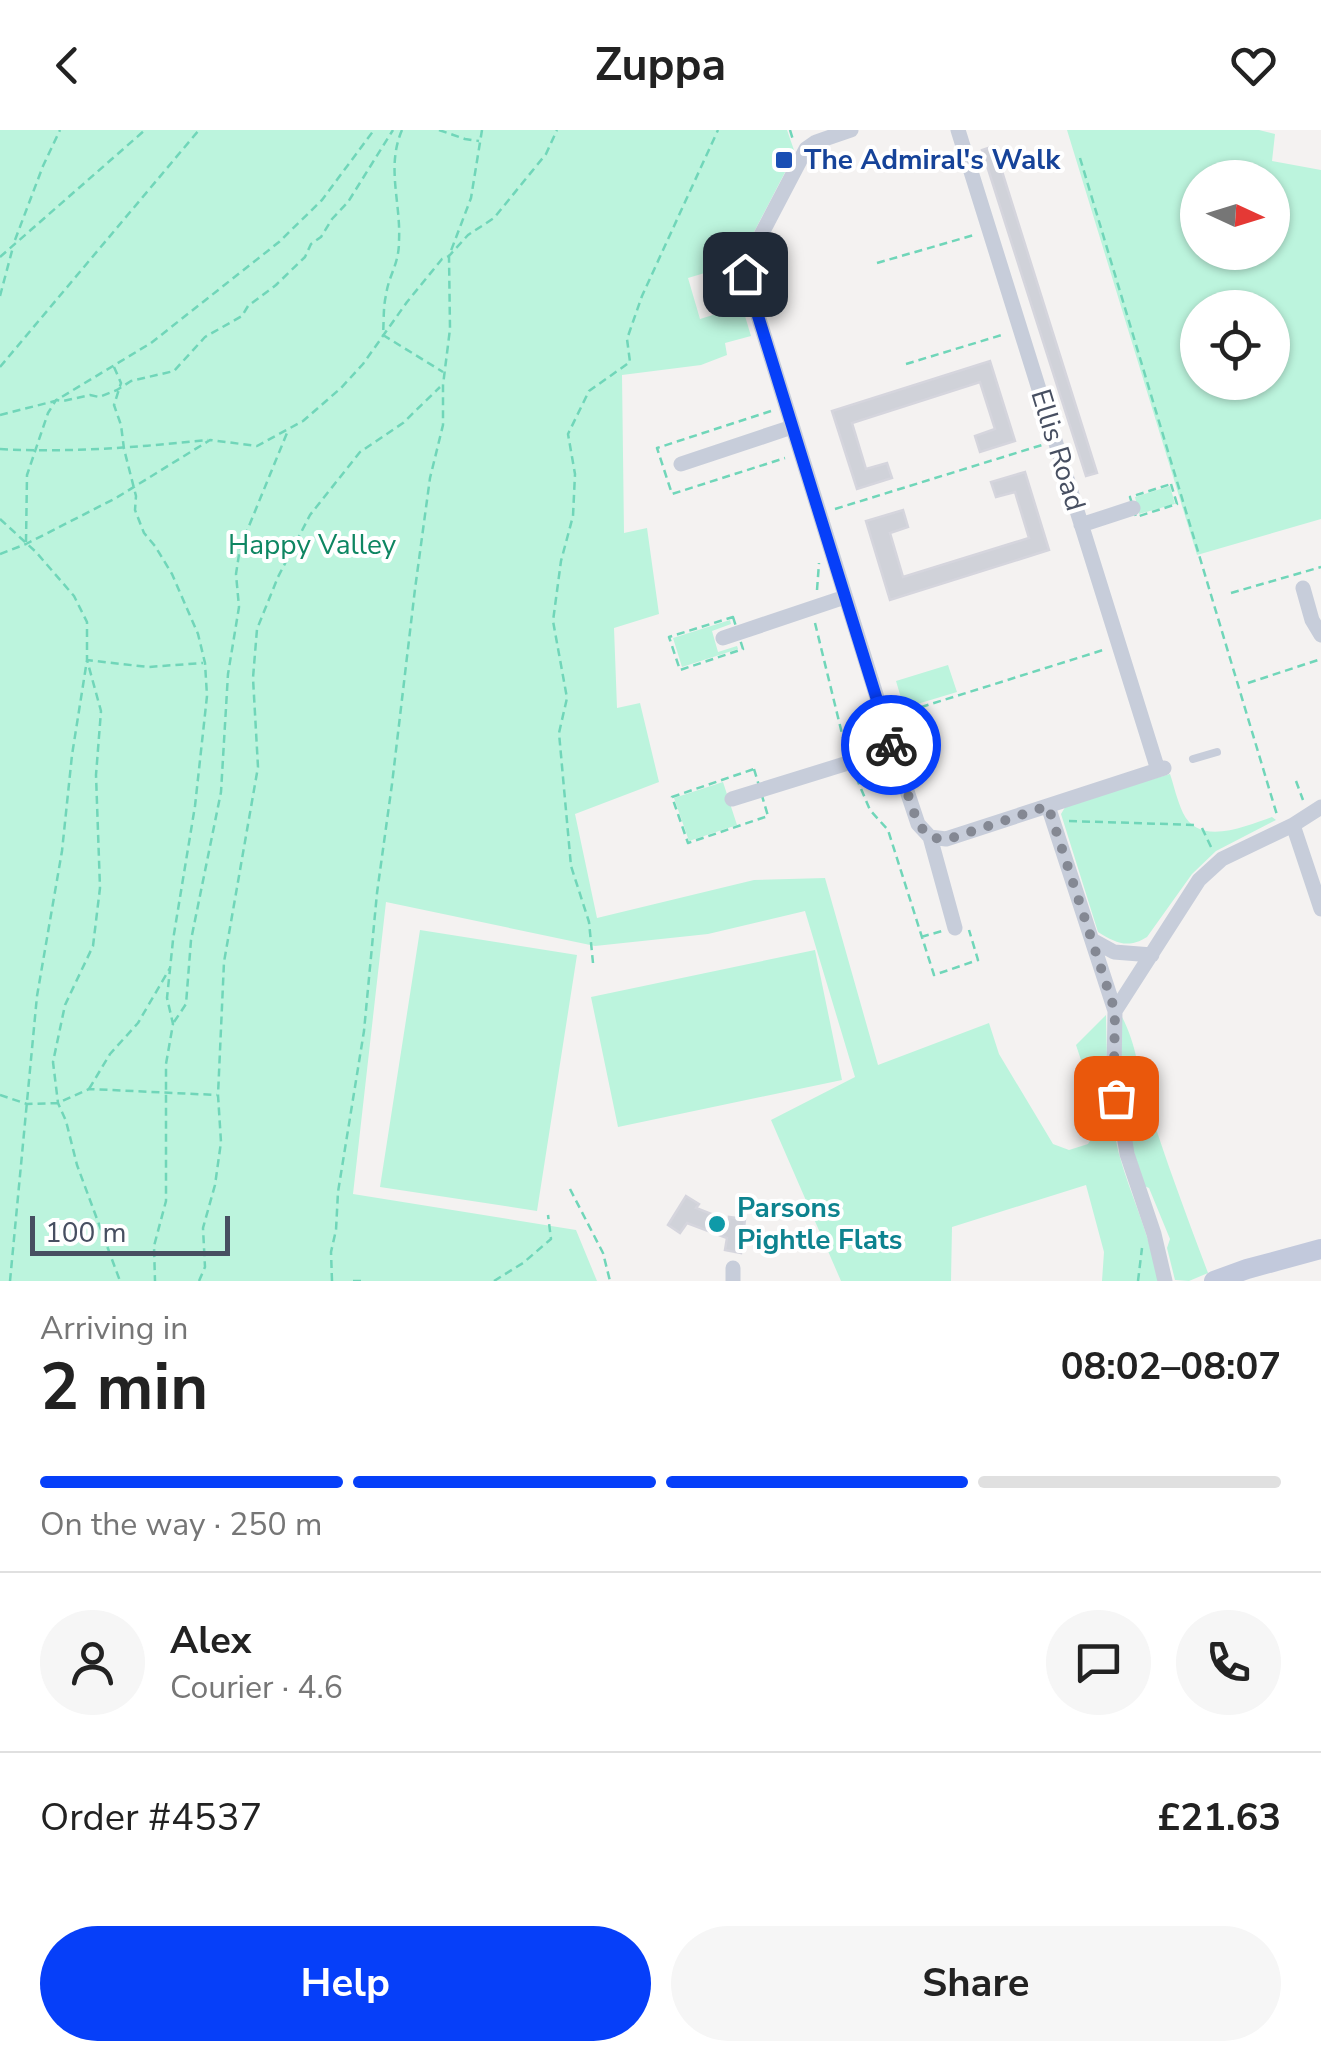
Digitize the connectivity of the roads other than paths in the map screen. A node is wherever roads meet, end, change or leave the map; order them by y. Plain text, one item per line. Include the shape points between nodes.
1 (851, 130) edge
2 (958, 130) edge
3 (792, 427) junction
4 (681, 464) dead end
5 (1135, 512) road end
6 (1081, 525) junction
7 (1303, 588) dead end
8 (845, 596) junction
9 (730, 635) road end
10 (1321, 635) edge
11 (892, 749) junction
12 (1217, 752) dead end
13 (1193, 760) dead end
14 (732, 799) dead end
15 (1315, 811) edge
16 (1050, 813) junction
17 (1293, 825) junction
18 (930, 837) junction
19 (1321, 909) edge
20 (956, 928) dead end
21 (1094, 941) junction
22 (1152, 955) junction
23 (1115, 1011) junction
24 (1321, 1250) edge
25 (1250, 1275) edge
26 (1165, 1281) edge
27 (1214, 1281) edge

1 - 3 street via 806,149 745,274
2 - 6 street, Ellis Road
3 - 4 street
3 - 8 street
5 - 6 street
6 - 16 street, Ellis Road via 1166,768
7 - 10 street
8 - 9 street
8 - 11 street
11 - 14 street
11 - 18 street via 918,824
12 - 13 lane
15 - 17 street
16 - 18 street via 946,840
16 - 21 street
17 - 19 street
17 - 22 street via 1220,861 1199,880
18 - 20 street
21 - 22 street via 1114,952
21 - 23 street
22 - 23 street
23 - 26 street via 1116,1098 1126,1154
24 - 25 main road
25 - 27 main road

